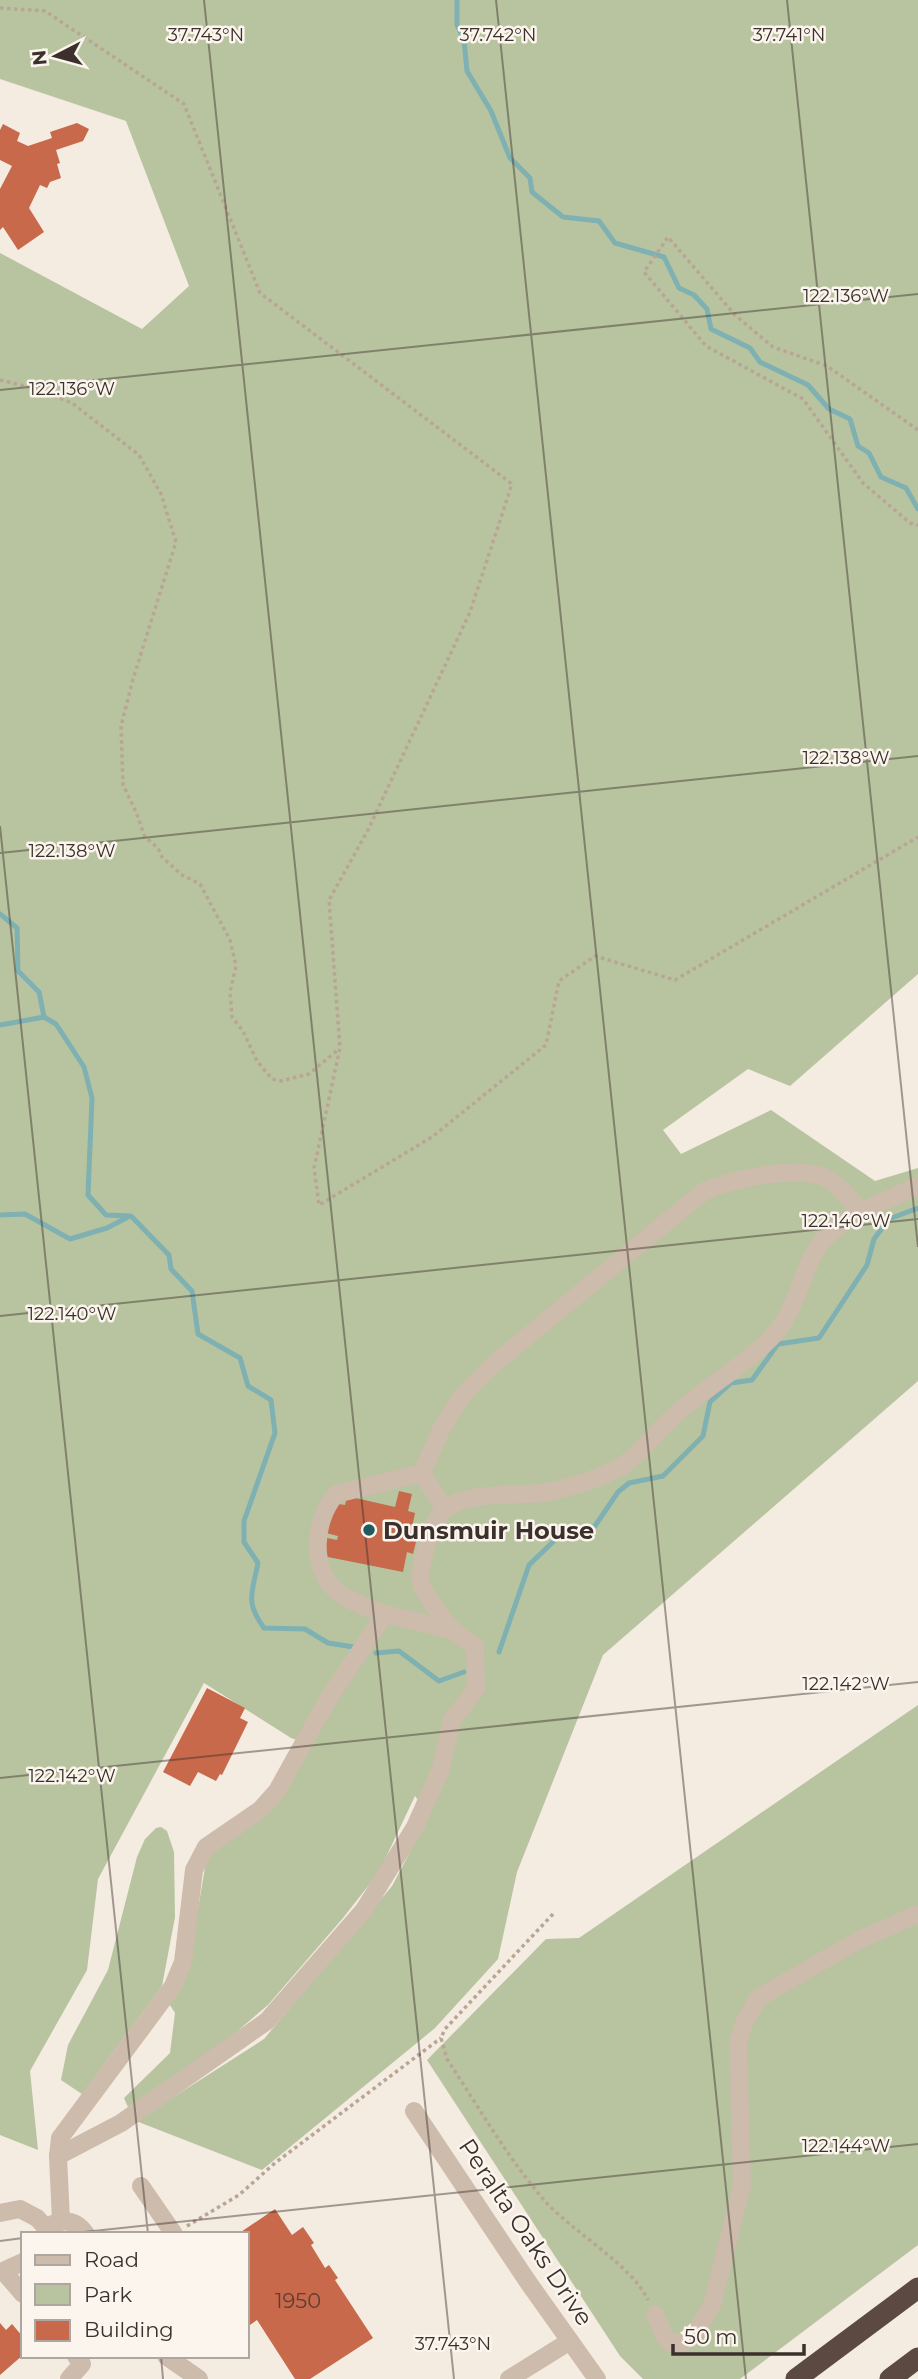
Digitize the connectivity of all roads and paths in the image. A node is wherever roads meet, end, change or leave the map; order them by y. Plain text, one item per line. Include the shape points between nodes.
1 (0, 8) edge
2 (0, 380) edge
3 (918, 430) edge
4 (918, 526) edge
5 (918, 837) edge
6 (341, 1048) junction
7 (918, 1186) edge
8 (862, 1212) junction
9 (422, 1473) junction
10 (445, 1509) junction
11 (385, 1614) junction
12 (452, 1630) junction
13 (553, 1914) dead end
14 (918, 1914) edge
15 (441, 2038) junction
16 (414, 2111) dead end
17 (58, 2156) junction
18 (141, 2186) dead end
19 (0, 2213) edge
20 (51, 2228) edge
21 (179, 2231) edge
22 (84, 2232) edge
23 (21, 2263) edge
24 (918, 2288) edge
25 (21, 2292) edge
26 (655, 2314) joint
27 (570, 2341) junction
28 (78, 2358) edge
29 (169, 2358) edge
30 (918, 2358) edge
31 (69, 2379) edge
32 (199, 2379) edge
33 (509, 2379) edge
34 (597, 2379) edge
35 (796, 2379) edge
36 (890, 2379) edge

1 - 6 path via 45,11 184,104 260,293 512,484 470,612 368,830 329,900
2 - 6 path via 72,403 139,455 160,494 176,542 121,726 123,785 145,837 162,857 200,884 222,922 236,965 230,992 232,1017 257,1061 272,1079 281,1081 309,1074
3 - 4 path via 827,366 773,347 735,315 668,237 644,272 706,346 803,399 863,483
5 - 6 path via 675,980 595,956 559,981 545,1045 432,1137 319,1205 314,1168
7 - 8 street
8 - 9 street via 830,1179 808,1172 739,1178 703,1192 469,1388 441,1430
8 - 10 street via 834,1229 812,1256 793,1306 772,1337 675,1414 628,1462 587,1482 543,1493 471,1498
9 - 10 street
9 - 11 street via 336,1494 320,1528 319,1563 328,1584 341,1595
10 - 12 street via 433,1525 423,1556 422,1586
11 - 12 street
11 - 17 street via 327,1701 277,1791 260,1810 206,1847 194,1870 183,1962 173,1986 60,2138
12 - 17 street via 475,1646 476,1689 452,1720 440,1771 415,1826 363,1910 267,2021 121,2123
13 - 15 path
14 - 26 street via 859,1940 758,1998 738,2043 742,2185 712,2305 694,2335 682,2343 670,2343
15 - 21 path via 239,2195
15 - 26 path via 447,2059 526,2177 546,2202 643,2290
16 - 27 street, Peralta Oaks Drive
17 - 20 street
18 - 21 street
19 - 20 street via 20,2209
20 - 22 street via 76,2224
23 - 25 street via 3,2271
24 - 35 highway
27 - 33 street
27 - 34 street, Peralta Oaks Drive
28 - 31 street via 82,2364
29 - 32 street
30 - 36 highway

